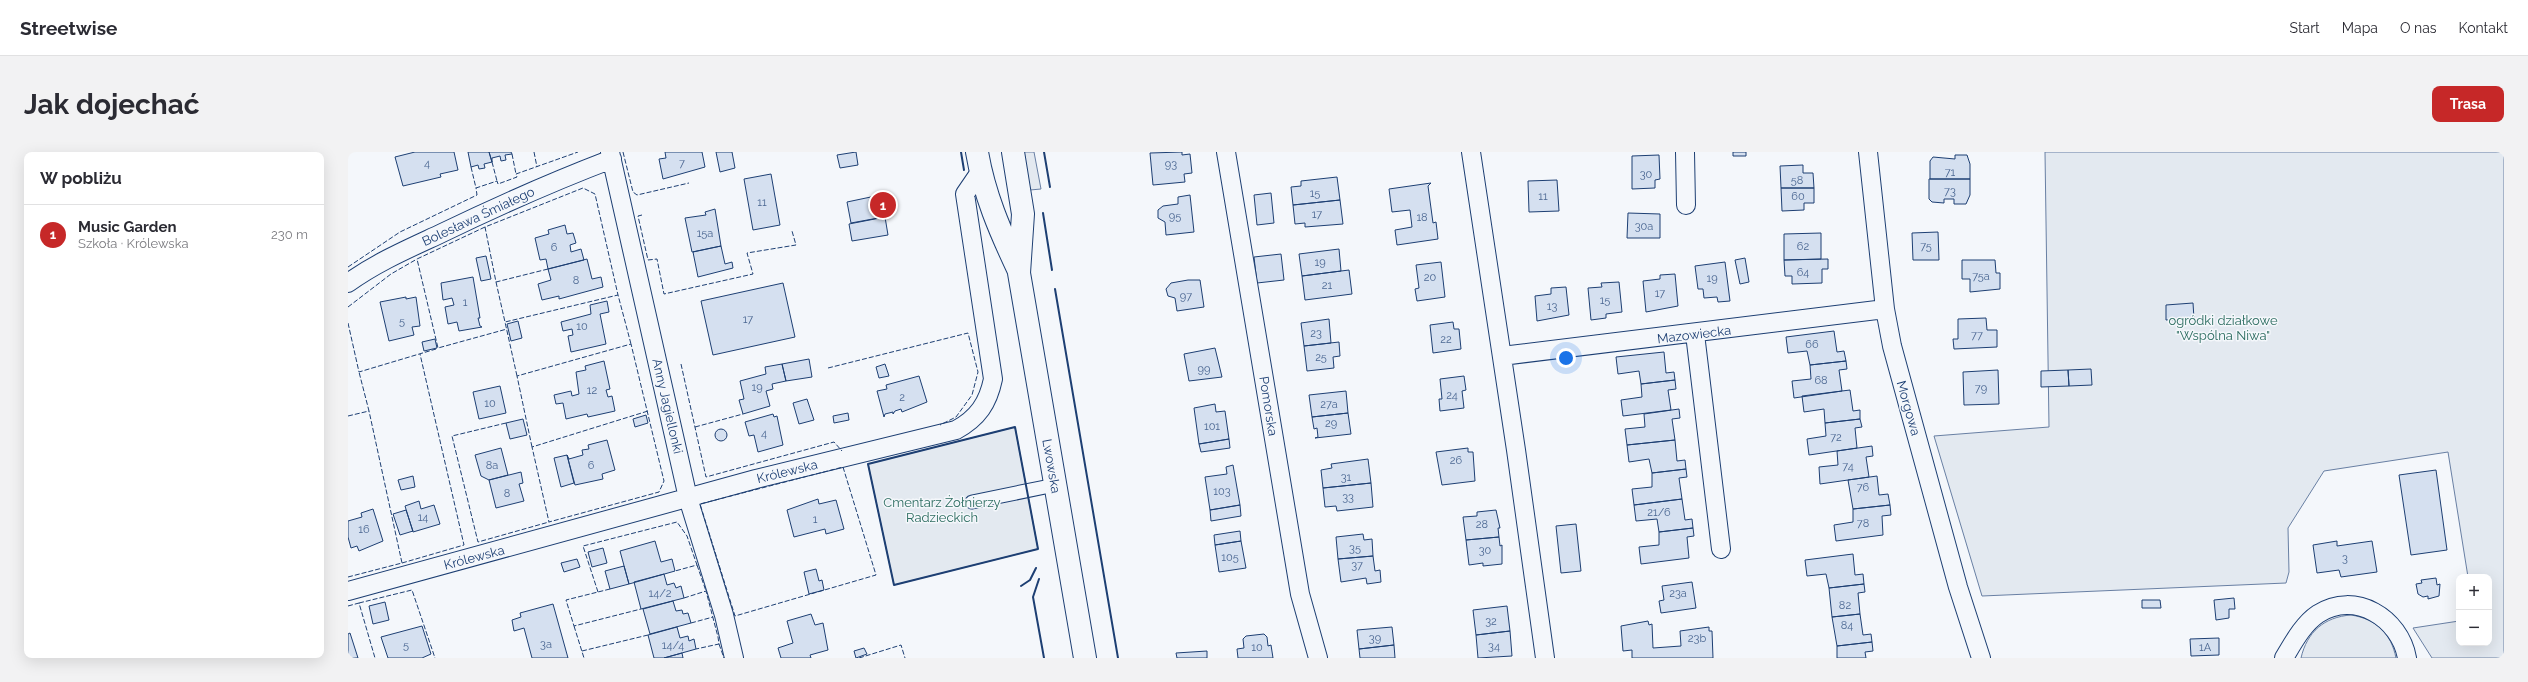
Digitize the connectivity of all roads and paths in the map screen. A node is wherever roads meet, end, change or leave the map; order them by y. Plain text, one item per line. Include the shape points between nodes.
1 (1013, 152) edge
2 (1226, 152) edge
3 (1471, 152) edge
4 (1685, 152) edge
5 (1868, 152) edge
6 (611, 156) edge
7 (979, 162) edge
8 (1686, 205) dead end
9 (1019, 273) junction
10 (348, 283) edge
11 (1885, 309) junction
12 (1695, 334) junction
13 (1502, 356) junction
14 (1055, 484) junction
15 (688, 498) junction
16 (972, 502) dead end
17 (1721, 548) dead end
18 (348, 591) edge
19 (734, 658) edge
20 (1085, 658) edge
21 (1318, 658) edge
22 (1545, 658) edge
23 (1981, 658) edge
24 (2284, 658) edge
25 (2407, 658) edge

1 - 9 main road, Lwowska via 1023,214
2 - 21 street, Pomorska via 1300,594
3 - 13 street
4 - 8 street
5 - 11 street, Morgowa
6 - 10 street, Bolesława Śmiałego via 473,217 382,262
6 - 15 street, Anny Jagiellonki
7 - 9 main road, Lwowska via 994,217
7 - 15 street, Królewska via 965,194 993,378 989,398 980,411 970,422 956,430
9 - 14 main road, Lwowska
11 - 12 street, Mazowiecka
11 - 23 street, Morgowa via 1901,384
12 - 13 street, Mazowiecka
12 - 17 street
13 - 22 street
14 - 16 street
14 - 20 main road, Lwowska
15 - 18 street, Królewska
15 - 19 street, Anny Jagiellonki via 724,615
24 - 25 street via 2310,621 2319,614 2330,609 2352,606 2372,610 2389,622 2405,649

